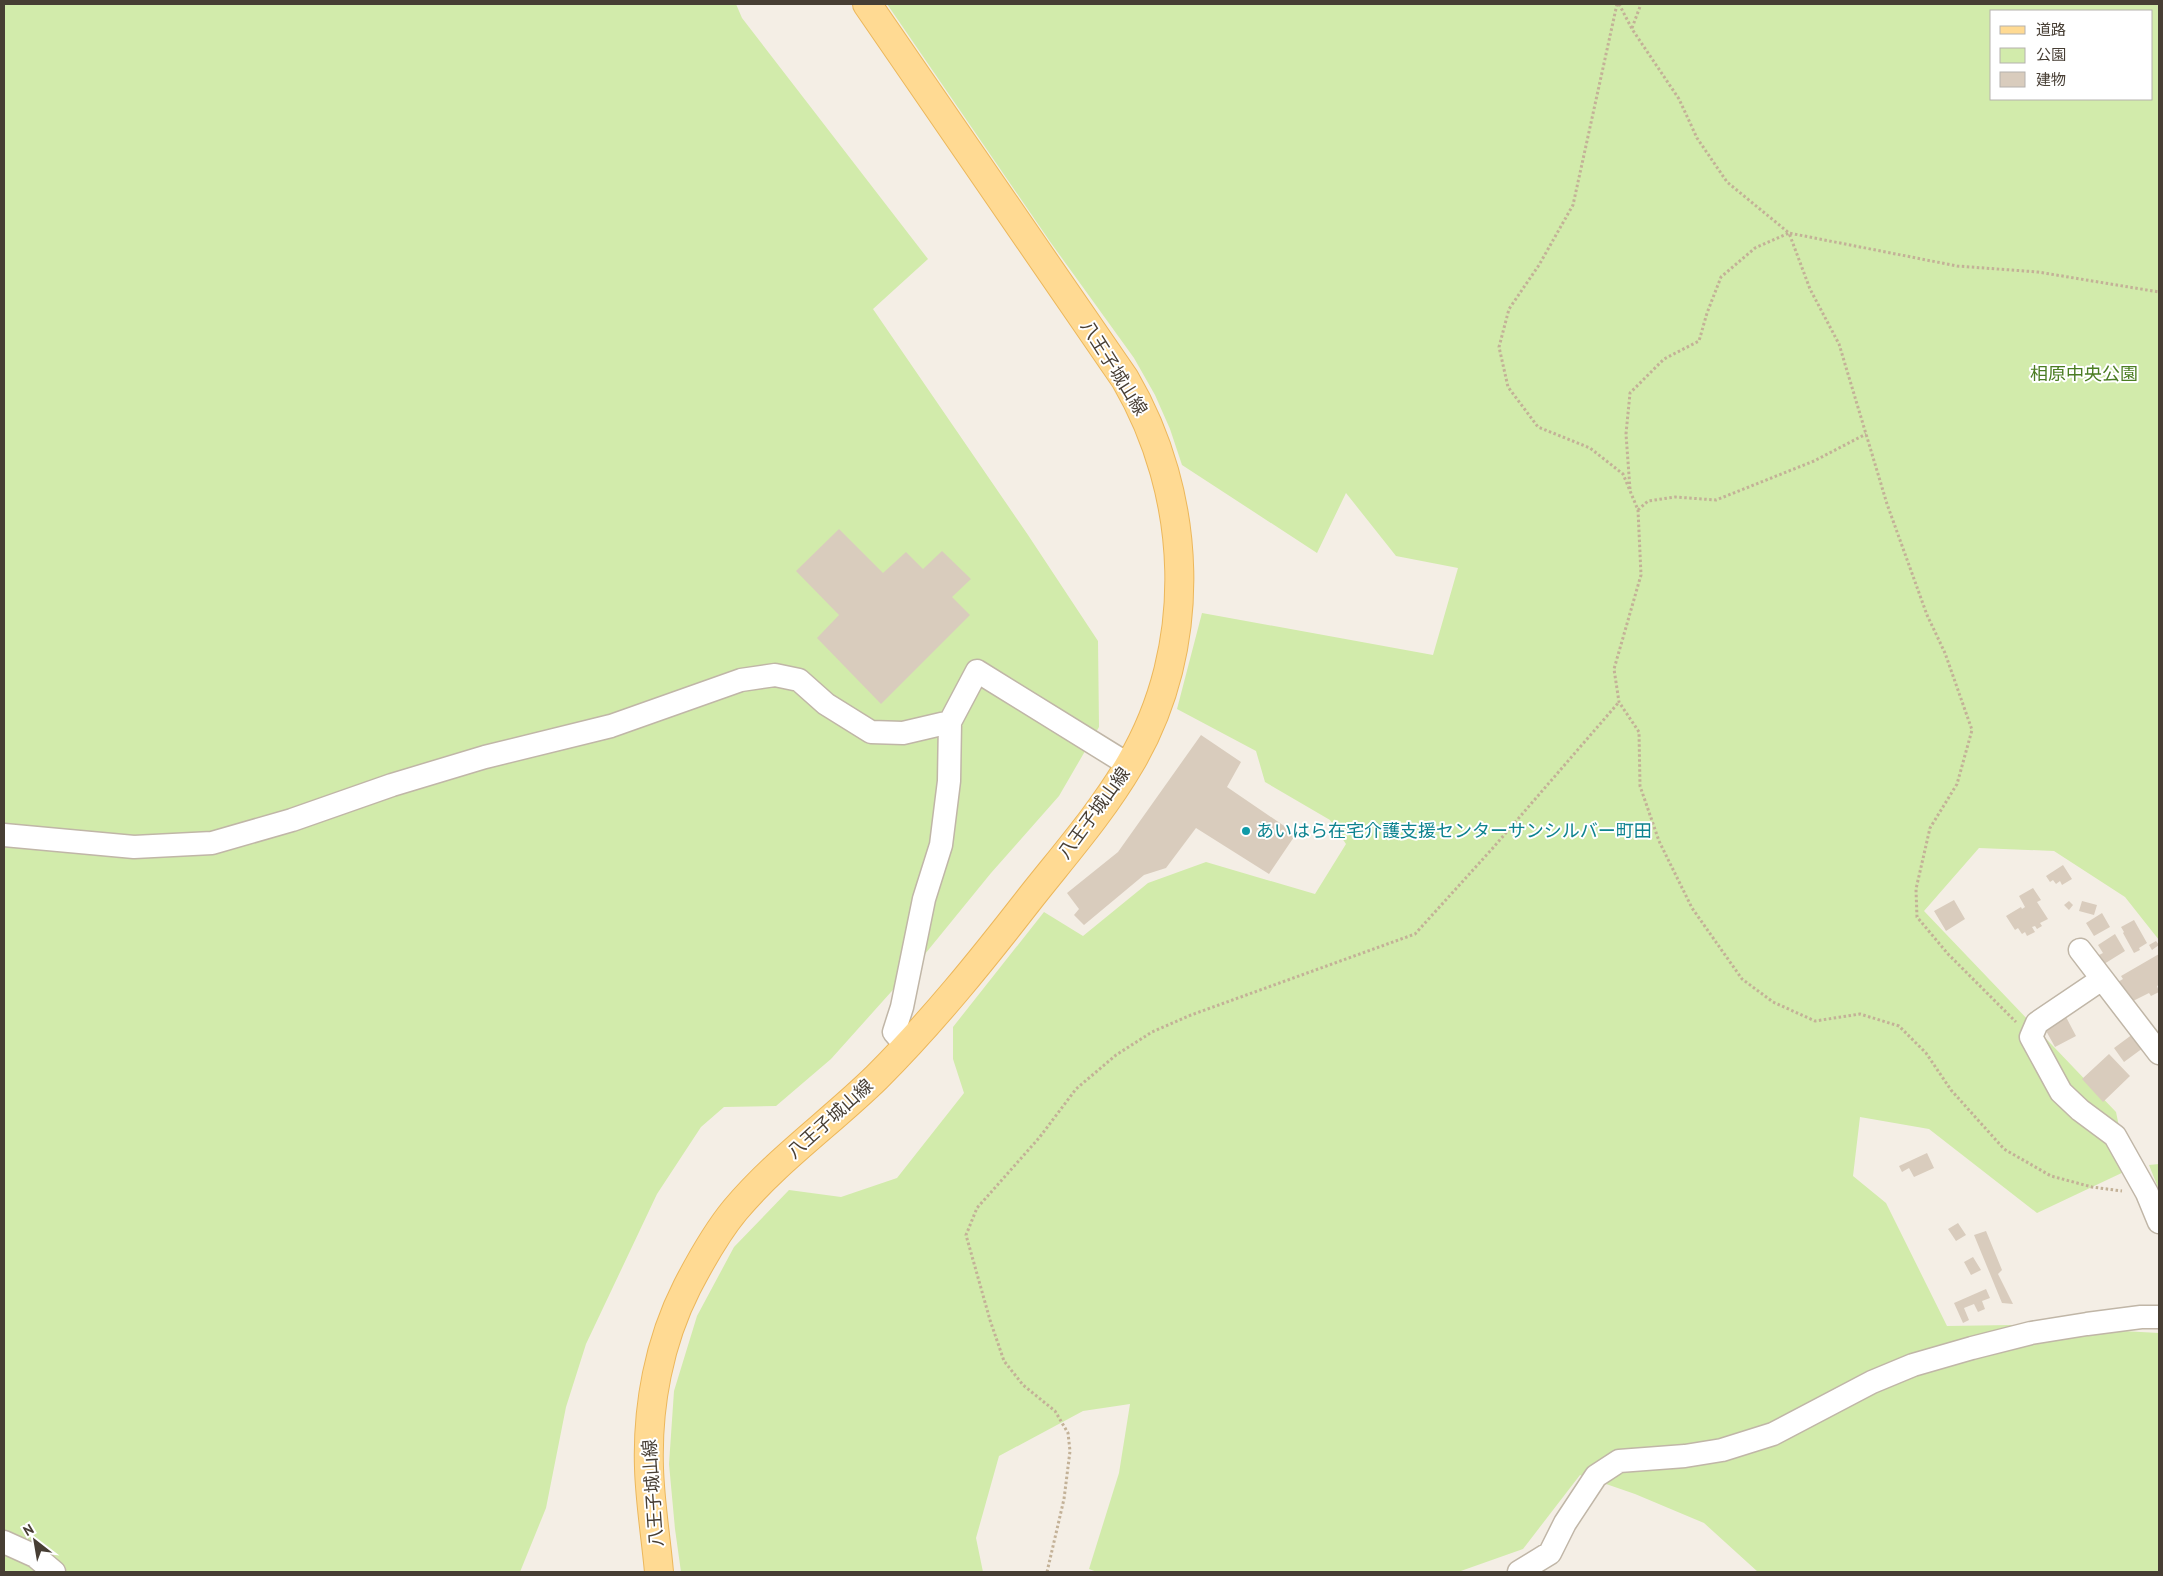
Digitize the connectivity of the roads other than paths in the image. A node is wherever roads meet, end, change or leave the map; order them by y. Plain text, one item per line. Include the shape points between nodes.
1 (867, 4) edge
2 (950, 722) junction
3 (1130, 765) junction
4 (4, 835) edge
5 (2080, 950) dead end
6 (2102, 979) junction
7 (907, 1047) junction
8 (2159, 1053) edge
9 (2159, 1222) edge
10 (2159, 1317) edge
11 (4, 1542) edge
12 (54, 1572) edge
13 (660, 1572) edge
14 (1518, 1572) edge

1 - 3 main road, 八王子城山線 via 1125,379 1142,408 1153,437 1174,511 1179,550 1178,613 1171,661 1157,707
2 - 3 street via 977,671
2 - 4 street via 903,733 871,732 826,704 798,680 775,675 741,680 611,726 476,760 212,843 134,848
2 - 7 street via 949,781 941,845 924,899 894,1032
3 - 7 main road, 八王子城山線 via 1100,809 964,983
5 - 6 street
6 - 8 street
6 - 9 street via 2037,1023 2031,1037 2060,1092 2116,1136
7 - 13 main road, 八王子城山線 via 771,1172 735,1211 706,1251 686,1289 669,1328 660,1360 649,1431 649,1470
10 - 14 street via 2031,1333 1972,1348 1913,1365 1765,1436 1722,1450 1619,1460 1596,1476 1565,1523 1550,1553
11 - 12 street via 35,1556

